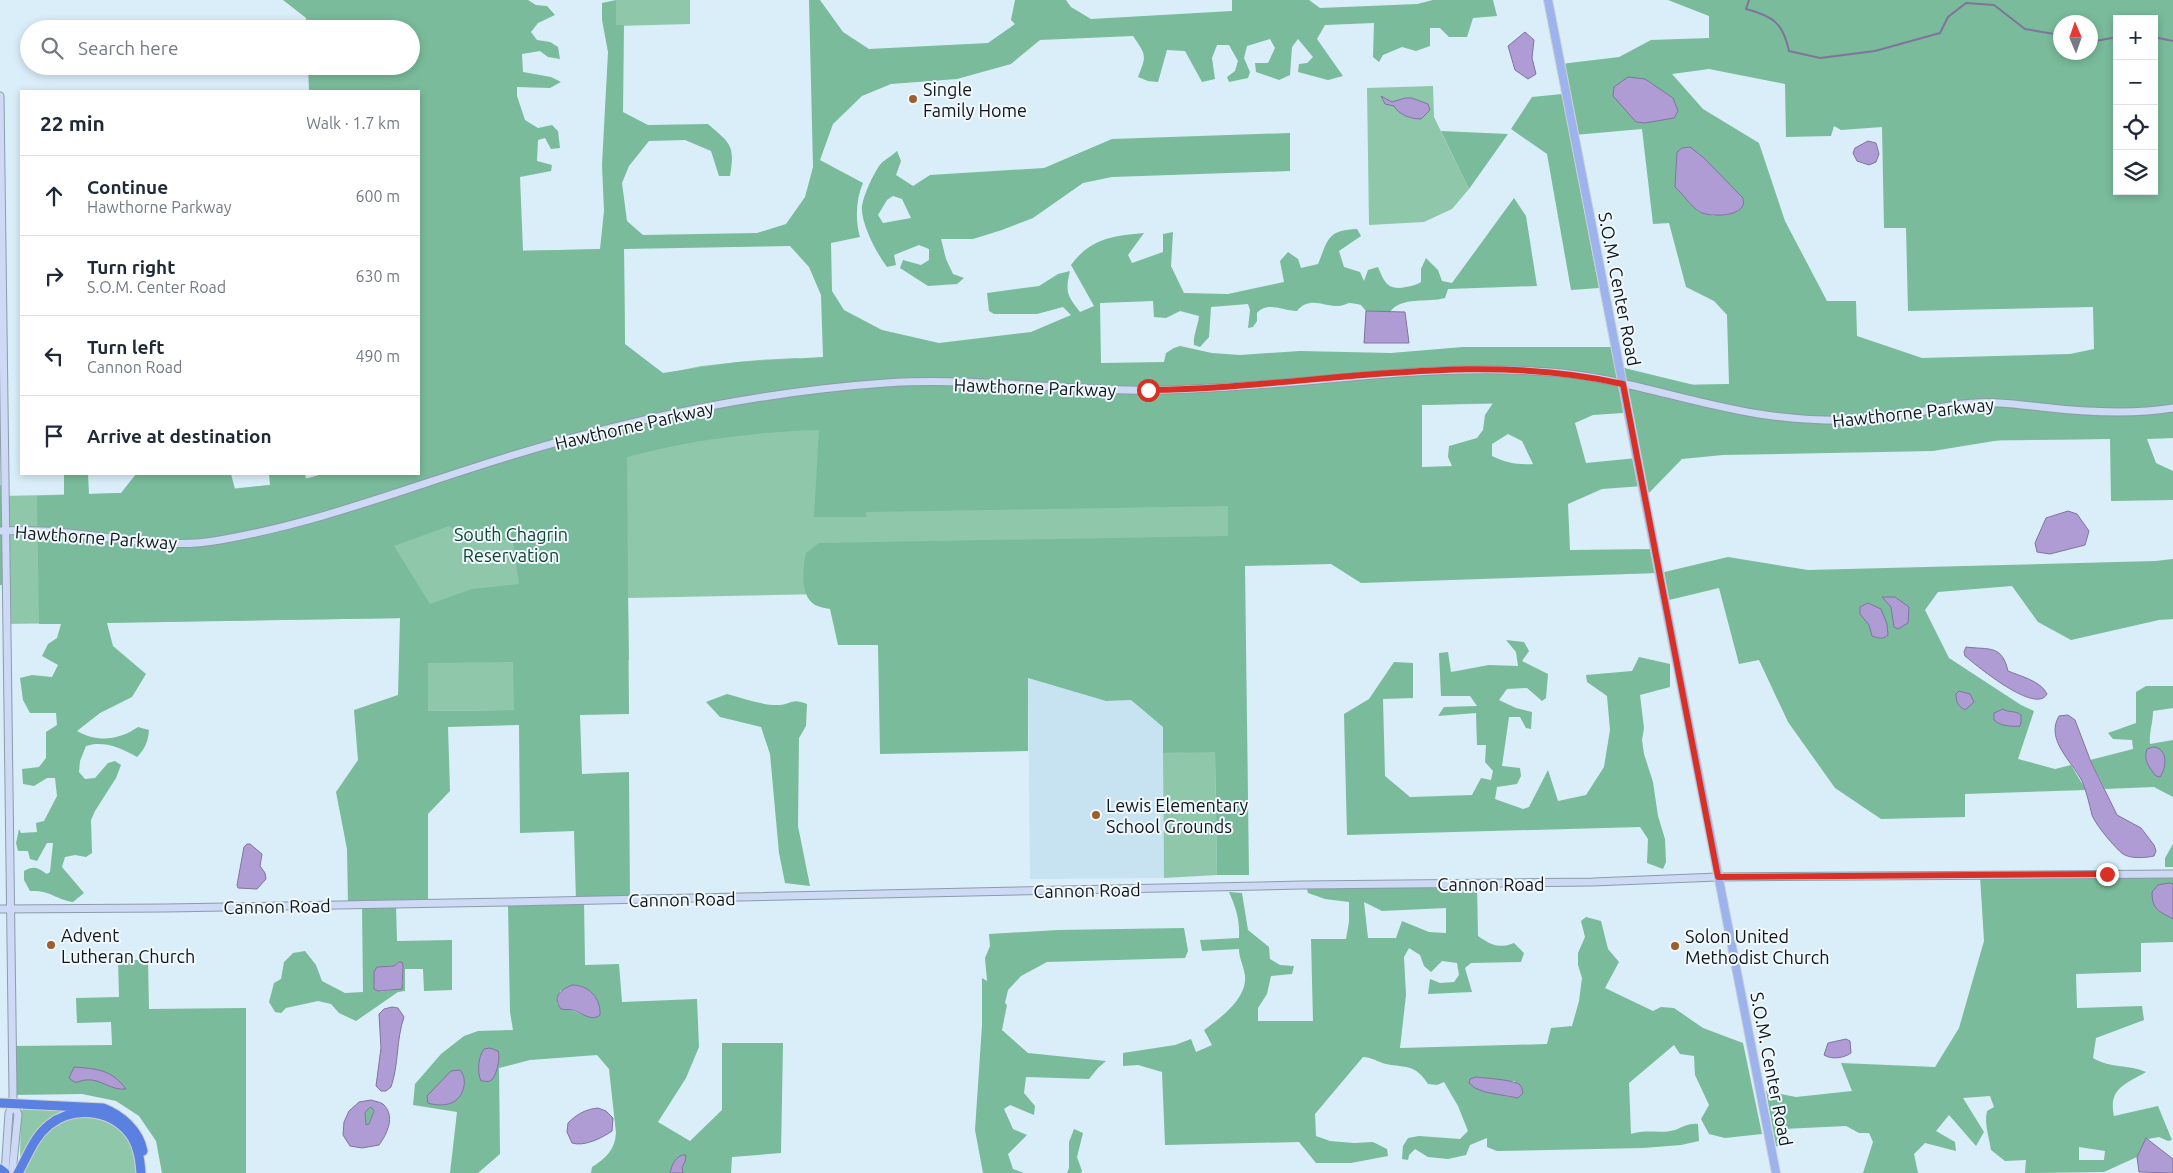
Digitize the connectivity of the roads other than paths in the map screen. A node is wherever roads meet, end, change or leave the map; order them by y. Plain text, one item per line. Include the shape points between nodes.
1 (1548, 0) edge
2 (0, 96) edge
3 (1623, 384) junction
4 (2173, 408) edge
5 (3, 531) edge
6 (2173, 874) edge
7 (1718, 877) junction
8 (11, 908) junction
9 (0, 909) edge
10 (0, 1102) edge
11 (14, 1104) junction
12 (0, 1169) edge
13 (5, 1173) edge
14 (12, 1173) edge
15 (18, 1173) edge
16 (141, 1173) edge
17 (146, 1173) edge
18 (1776, 1173) edge

1 - 3 main road, S.O.M. Center Road
2 - 5 street
3 - 4 street, Hawthorne Parkway via 1731,410 1822,421 1888,418 1976,402 2111,411 2145,412
3 - 5 street, Hawthorne Parkway via 1562,373 1503,370 1415,372 1248,387 1165,390 1097,391 980,383 890,383 776,394 634,422 501,458 336,512 220,540 163,544 77,534
3 - 7 main road, S.O.M. Center Road
5 - 8 street
6 - 7 street, Cannon Road
7 - 8 street, Cannon Road via 478,903
7 - 18 main road, S.O.M. Center Road
8 - 9 street, Cannon Road
8 - 11 street
10 - 11 highway
11 - 13 street via 9,1113
11 - 14 street via 18,1114
11 - 17 highway via 92,1106 112,1112 138,1136 143,1147
12 - 13 highway
15 - 16 highway via 35,1140 48,1126 61,1117 80,1112 102,1115 129,1133 140,1155

